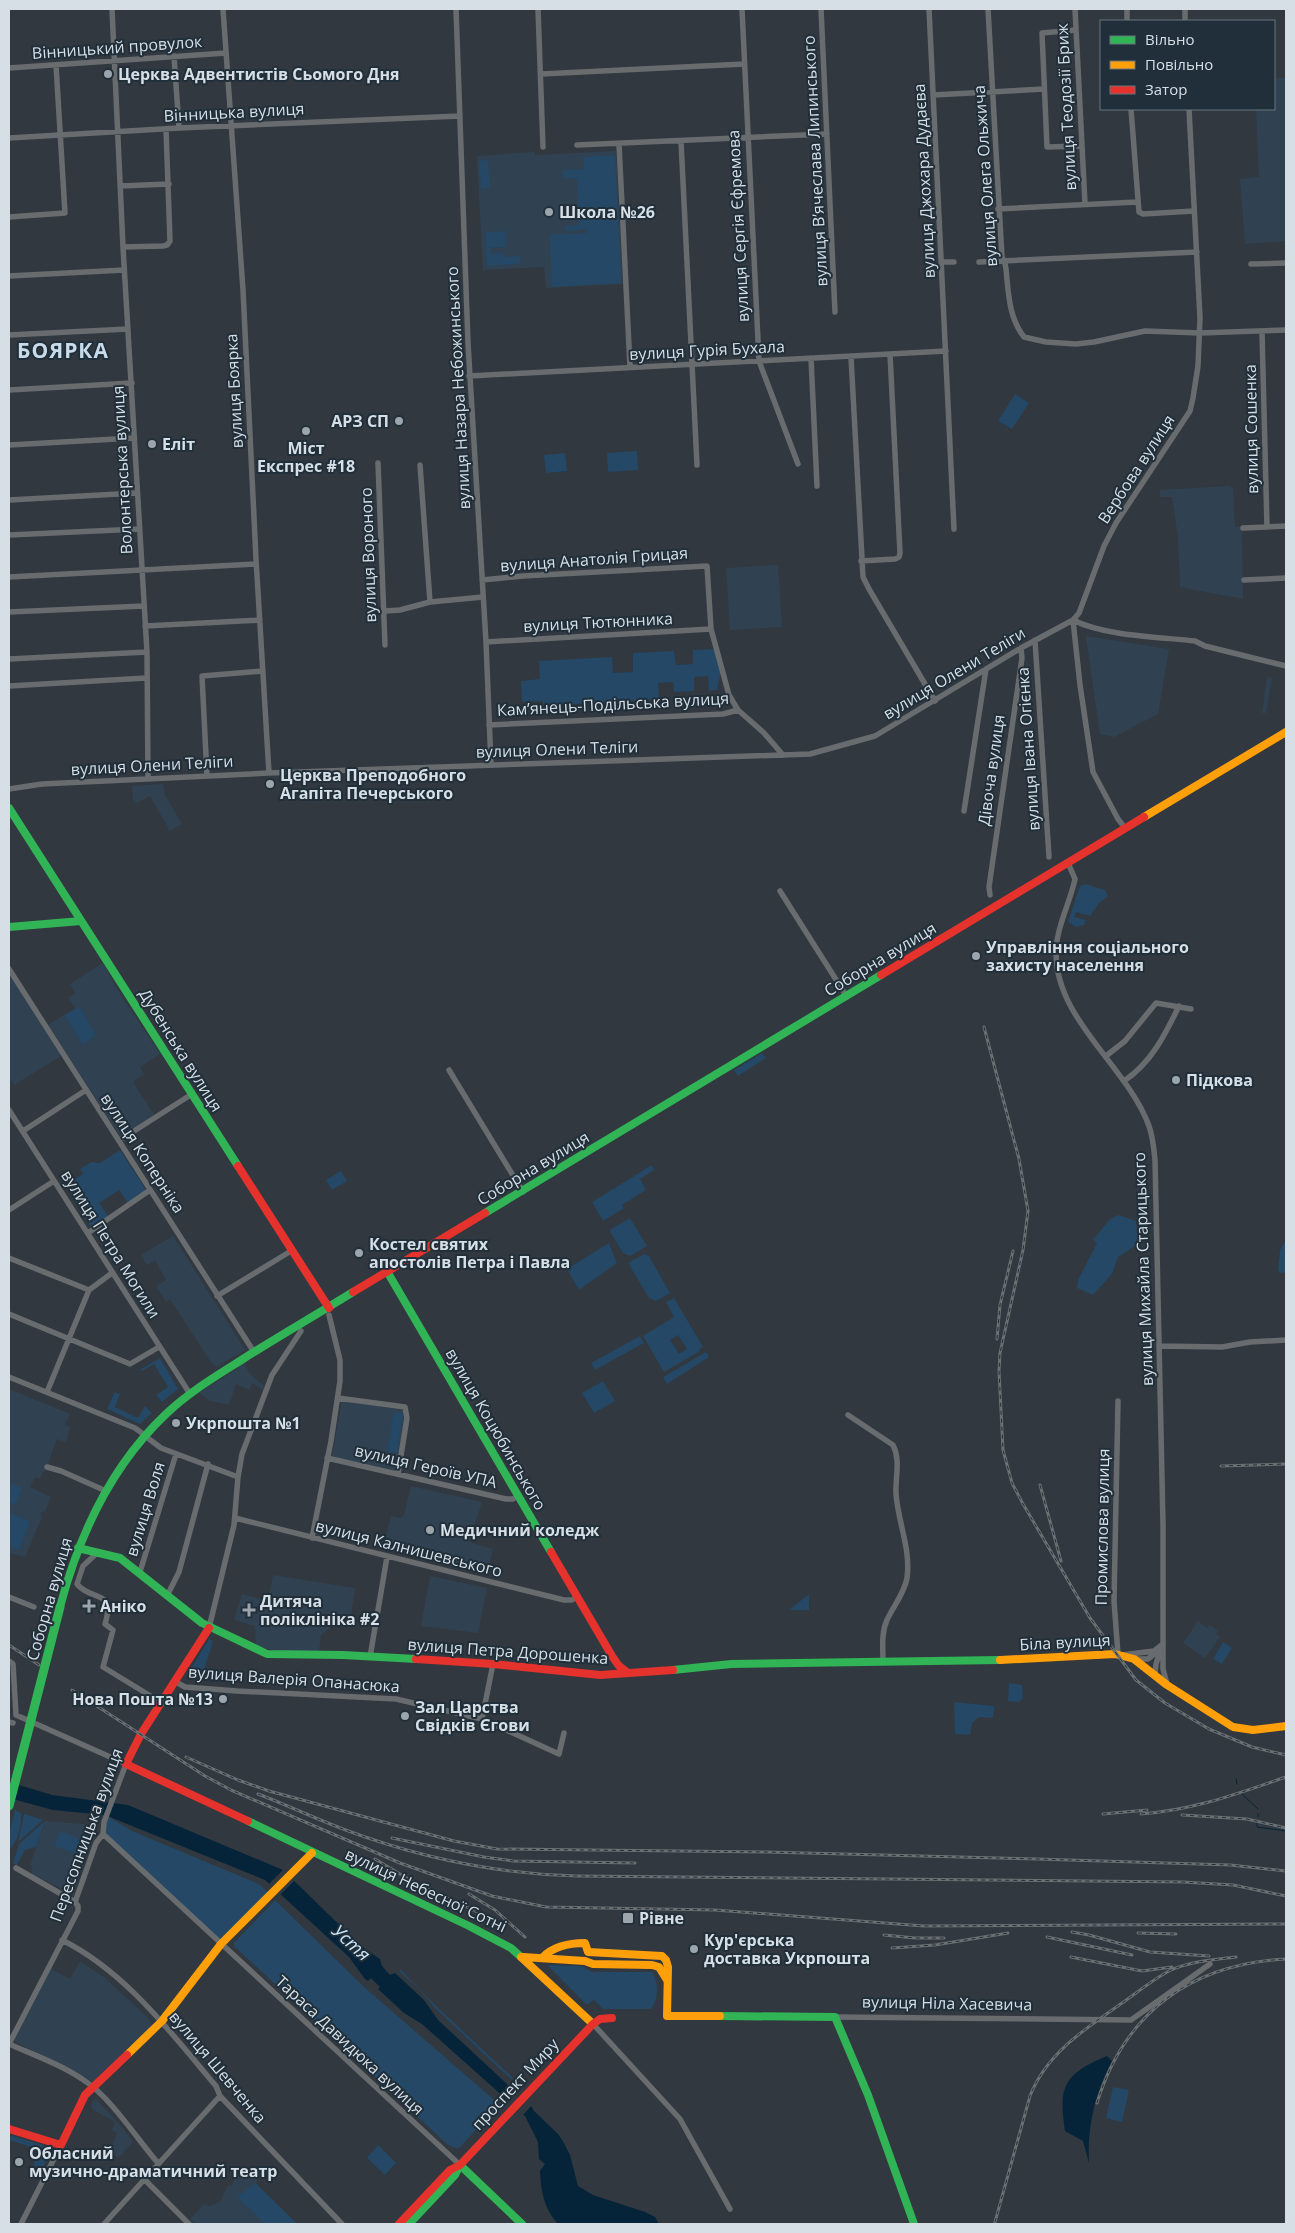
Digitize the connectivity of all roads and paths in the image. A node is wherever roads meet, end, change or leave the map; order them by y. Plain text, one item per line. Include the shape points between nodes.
1 (112, 9) edge
2 (223, 9) edge
3 (456, 9) edge
4 (538, 9) edge
5 (742, 9) edge
6 (822, 9) edge
7 (929, 9) edge
8 (988, 9) edge
9 (1075, 9) edge
10 (1076, 30) junction
11 (226, 53) junction
12 (174, 56) junction
13 (113, 60) junction
14 (744, 64) junction
15 (56, 65) junction
16 (9, 68) edge
17 (541, 74) junction
18 (1044, 89) junction
19 (992, 92) junction
20 (933, 95) junction
21 (1131, 110) edge
22 (1189, 110) edge
23 (460, 116) junction
24 (233, 126) junction
25 (179, 128) junction
26 (166, 129) junction
27 (118, 132) junction
28 (827, 134) junction
29 (60, 135) junction
30 (9, 138) edge
31 (748, 138) junction
32 (681, 142) junction
33 (619, 144) junction
34 (577, 145) dead end
35 (543, 146) dead end
36 (1081, 146) junction
37 (169, 184) junction
38 (120, 186) junction
39 (1137, 202) junction
40 (1086, 204) junction
41 (998, 209) junction
42 (1194, 211) junction
43 (9, 216) edge
44 (123, 247) junction
45 (1197, 252) junction
46 (942, 262) junction
47 (954, 262) dead end
48 (979, 262) dead end
49 (1006, 262) junction
50 (1286, 262) edge
51 (1251, 264) dead end
52 (124, 270) junction
53 (9, 276) edge
54 (835, 312) dead end
55 (128, 329) junction
56 (1286, 330) edge
57 (1200, 332) junction
58 (1262, 332) junction
59 (9, 335) edge
60 (946, 351) junction
61 (890, 354) junction
62 (851, 356) junction
63 (811, 358) junction
64 (759, 361) junction
65 (692, 364) junction
66 (630, 367) junction
67 (470, 376) junction
68 (132, 383) junction
69 (9, 390) edge
70 (134, 438) junction
71 (9, 445) edge
72 (378, 463) dead end
73 (798, 464) dead end
74 (420, 465) dead end
75 (697, 465) dead end
76 (817, 486) dead end
77 (137, 493) junction
78 (9, 500) edge
79 (1286, 526) edge
80 (1268, 527) junction
81 (1243, 528) dead end
82 (139, 529) junction
83 (954, 529) dead end
84 (9, 535) edge
85 (861, 561) junction
86 (256, 564) junction
87 (141, 570) junction
88 (9, 577) edge
89 (1286, 578) edge
90 (482, 580) junction
91 (1244, 580) dead end
92 (483, 597) junction
93 (430, 602) junction
94 (144, 606) junction
95 (9, 612) edge
96 (385, 612) junction
97 (260, 620) junction
98 (1073, 620) junction
99 (145, 626) junction
100 (711, 629) junction
101 (1035, 640) junction
102 (486, 642) junction
103 (385, 645) dead end
104 (1021, 648) junction
105 (147, 652) junction
106 (9, 659) edge
107 (1286, 666) edge
108 (986, 669) junction
109 (263, 671) junction
110 (146, 678) junction
111 (9, 686) edge
112 (935, 701) junction
113 (738, 710) junction
114 (489, 725) junction
115 (1286, 732) edge
116 (783, 755) junction
117 (491, 765) junction
118 (269, 773) junction
119 (207, 776) junction
120 (148, 780) junction
121 (9, 789) edge
122 (9, 808) edge
123 (964, 811) dead end
124 (1125, 828) junction
125 (1049, 856) dead end
126 (1068, 863) junction
127 (780, 891) dead end
128 (990, 895) dead end
129 (81, 921) junction
130 (9, 927) edge
131 (9, 969) edge
132 (847, 996) junction
133 (1179, 1006) junction
134 (1191, 1009) dead end
135 (1106, 1056) junction
136 (449, 1070) dead end
137 (1124, 1081) junction
138 (86, 1090) junction
139 (192, 1094) junction
140 (9, 1110) edge
141 (23, 1131) junction
142 (120, 1140) junction
143 (54, 1181) junction
144 (150, 1190) junction
145 (523, 1192) junction
146 (9, 1210) edge
147 (88, 1233) junction
148 (291, 1251) junction
149 (9, 1258) edge
150 (112, 1273) junction
151 (388, 1273) junction
152 (89, 1290) junction
153 (217, 1296) junction
154 (329, 1312) junction
155 (9, 1314) edge
156 (302, 1331) dead end
157 (68, 1340) junction
158 (1286, 1340) edge
159 (1160, 1346) junction
160 (160, 1347) junction
161 (254, 1352) junction
162 (9, 1377) edge
163 (47, 1392) junction
164 (190, 1394) junction
165 (338, 1398) junction
166 (1118, 1401) dead end
167 (848, 1415) dead end
168 (147, 1438) junction
169 (176, 1454) junction
170 (328, 1458) junction
171 (208, 1464) junction
172 (47, 1467) dead end
173 (398, 1474) junction
174 (238, 1476) junction
175 (106, 1491) junction
176 (518, 1496) junction
177 (235, 1518) junction
178 (312, 1538) junction
179 (78, 1548) junction
180 (98, 1552) junction
181 (387, 1557) junction
182 (140, 1572) junction
183 (168, 1594) junction
184 (9, 1597) edge
185 (577, 1597) junction
186 (34, 1607) dead end
187 (209, 1628) junction
188 (1163, 1644) junction
189 (1120, 1654) junction
190 (612, 1656) junction
191 (370, 1657) junction
192 (1134, 1660) junction
193 (9, 1661) edge
194 (883, 1662) junction
195 (493, 1664) junction
196 (703, 1667) joint
197 (628, 1673) junction
198 (1155, 1674) junction
199 (600, 1675) junction
200 (176, 1682) junction
201 (1168, 1685) junction
202 (162, 1703) junction
203 (482, 1719) junction
204 (1286, 1726) edge
205 (564, 1732) dead end
206 (126, 1764) junction
207 (9, 1806) edge
208 (103, 1834) junction
209 (312, 1853) junction
210 (16, 1868) dead end
211 (75, 1902) junction
212 (62, 1940) junction
213 (221, 1944) junction
214 (543, 1956) junction
215 (523, 1957) junction
216 (1210, 1964) dead end
217 (668, 1981) junction
218 (835, 2017) junction
219 (612, 2018) dead end
220 (162, 2021) junction
221 (593, 2024) junction
222 (9, 2044) edge
223 (93, 2087) junction
224 (220, 2096) junction
225 (9, 2129) edge
226 (61, 2145) junction
227 (158, 2163) junction
228 (460, 2165) junction
229 (144, 2179) junction
230 (730, 2209) dead end
231 (21, 2224) edge
232 (104, 2224) edge
233 (189, 2224) edge
234 (342, 2224) edge
235 (399, 2224) edge
236 (409, 2224) edge
237 (522, 2224) edge
238 (914, 2224) edge

1 - 13 street, Волонтерська вулиця
2 - 11 street, вулиця Боярка
3 - 23 street, вулиця Назара Небожинського
4 - 17 street
5 - 14 street, вулиця Сергія Єфремова
6 - 28 street, вулиця Вʼячеслава Липинського
7 - 20 street, вулиця Джохара Дудаєва
8 - 19 street, вулиця Олега Ольжича
9 - 10 street, вулиця Теодозії Бриж
10 - 18 street via 1042,33
10 - 36 street, вулиця Теодозії Бриж
11 - 12 street, Вінницький провулок
11 - 24 street, вулиця Боярка
12 - 13 street, Вінницький провулок
12 - 25 street
13 - 15 street, Вінницький провулок
13 - 27 street, Волонтерська вулиця
14 - 17 street
14 - 31 street, вулиця Сергія Єфремова
15 - 16 street, Вінницький провулок
15 - 29 street
17 - 35 street
18 - 19 street
18 - 36 street via 1047,147
19 - 20 street
19 - 41 street, вулиця Олега Ольжича
20 - 46 street, вулиця Джохара Дудаєва
21 - 39 street
22 - 42 street, Вербова вулиця
23 - 24 street, Вінницька вулиця
23 - 67 street, вулиця Назара Небожинського
24 - 25 street, Вінницька вулиця
24 - 86 street, вулиця Боярка
25 - 26 street, Вінницька вулиця
26 - 27 street, Вінницька вулиця
26 - 37 street
27 - 29 street, Вінницька вулиця
27 - 38 street, Волонтерська вулиця
28 - 31 street
28 - 54 street, вулиця Вʼячеслава Липинського
29 - 30 street, Вінницька вулиця
29 - 43 street via 65,213
31 - 32 street
31 - 64 street, вулиця Сергія Єфремова
32 - 33 street
32 - 65 street
33 - 34 street
33 - 66 street
36 - 40 street, вулиця Теодозії Бриж
37 - 38 street
37 - 44 street via 170,241 167,245
38 - 44 street, Волонтерська вулиця
39 - 40 street
39 - 42 street via 1139,212 1143,214
40 - 41 street
41 - 49 street, вулиця Олега Ольжича via 1002,256
42 - 45 street, Вербова вулиця
44 - 52 street, Волонтерська вулиця
45 - 49 street
45 - 57 street, Вербова вулиця
46 - 47 street
46 - 60 street, вулиця Джохара Дудаєва
48 - 49 street
49 - 57 street, вулиця Олега Ольжича via 1014,321 1024,337 1076,344 1145,331
50 - 51 street
52 - 53 street
52 - 55 street, Волонтерська вулиця
55 - 59 street
55 - 68 street, Волонтерська вулиця
56 - 58 street
57 - 58 street
57 - 98 street, Вербова вулиця via 1196,386 1190,411 1116,523 1079,613
58 - 80 street, вулиця Сошенка
60 - 61 street, вулиця Гурія Бухала
60 - 83 street, вулиця Джохара Дудаєва
61 - 62 street, вулиця Гурія Бухала
61 - 85 street via 900,553 895,559
62 - 63 street, вулиця Гурія Бухала
62 - 85 street
63 - 64 street, вулиця Гурія Бухала
63 - 76 street
64 - 65 street, вулиця Гурія Бухала
64 - 73 street, вулиця Сергія Єфремова
65 - 66 street, вулиця Гурія Бухала
65 - 75 street
66 - 67 street, вулиця Гурія Бухала
67 - 90 street, вулиця Назара Небожинського
68 - 69 street
68 - 70 street, Волонтерська вулиця
70 - 71 street
70 - 77 street, Волонтерська вулиця
72 - 96 street, вулиця Вороного
74 - 93 street
77 - 78 street
77 - 82 street, Волонтерська вулиця
79 - 80 street
80 - 81 street
82 - 84 street
82 - 87 street, Волонтерська вулиця
85 - 112 street via 869,590
86 - 87 street
86 - 97 street, вулиця Боярка
87 - 88 street
87 - 94 street, Волонтерська вулиця
89 - 91 street
90 - 92 street, вулиця Назара Небожинського
90 - 100 street, вулиця Анатолія Грицая via 708,566
92 - 93 street
92 - 102 street, вулиця Назара Небожинського
93 - 96 street
94 - 95 street
94 - 99 street, Волонтерська вулиця
96 - 103 street, вулиця Вороного
97 - 99 street
97 - 109 street, вулиця Боярка
98 - 101 street, вулиця Олени Теліги
98 - 107 street via 1120,632 1195,641
98 - 124 street via 1093,772
99 - 105 street, Волонтерська вулиця
100 - 102 street, вулиця Тютюнника
100 - 113 street via 729,695
101 - 104 street, вулиця Олени Теліги
101 - 125 street, вулиця Івана Огієнка
102 - 114 street, вулиця Назара Небожинського
104 - 108 street, вулиця Олени Теліги
104 - 128 street, Дівоча вулиця
105 - 106 street
105 - 110 street, Волонтерська вулиця
108 - 112 street, вулиця Олени Теліги
108 - 123 street
109 - 118 street, вулиця Боярка
109 - 119 street via 202,676
110 - 111 street
110 - 120 street, Волонтерська вулиця
112 - 116 street, вулиця Олени Теліги via 875,736 810,754
113 - 114 street, Камʼянець-Подільська вулиця via 722,714
113 - 116 street
114 - 117 street, вулиця Назара Небожинського
115 - 124 street, Соборна вулиця
116 - 117 street, вулиця Олени Теліги
117 - 118 street, вулиця Олени Теліги
118 - 119 street, вулиця Олени Теліги
119 - 120 street, вулиця Олени Теліги
120 - 121 street, вулиця Олени Теліги
122 - 129 street, Дубенська вулиця
124 - 126 street, Соборна вулиця
126 - 132 street, Соборна вулиця
126 - 135 street, вулиця Михайла Старицького via 1076,879 1056,946 1058,967 1067,1001
127 - 132 street
129 - 130 street
129 - 139 street, Дубенська вулиця
131 - 138 street, вулиця Коперніка
132 - 145 street, Соборна вулиця
133 - 134 street
133 - 135 street via 1156,1003 1125,1041
133 - 137 street via 1143,1067
135 - 137 street, вулиця Михайла Старицького
136 - 145 street
137 - 159 street, вулиця Михайла Старицького via 1149,1126 1154,1153
138 - 141 street
138 - 142 street, вулиця Коперніка
139 - 142 street
139 - 148 street, Дубенська вулиця
140 - 141 street, вулиця Петра Могили
141 - 143 street, вулиця Петра Могили
142 - 144 street, вулиця Коперніка
143 - 146 street
143 - 147 street, вулиця Петра Могили
144 - 147 street
144 - 153 street, вулиця Коперніка
145 - 151 street, Соборна вулиця
147 - 150 street, вулиця Петра Могили
148 - 153 street
148 - 154 street, Дубенська вулиця
149 - 152 street
150 - 152 street
150 - 160 street, вулиця Петра Могили
151 - 154 street, Соборна вулиця
151 - 176 street, вулиця Коцюбинського
152 - 157 street
153 - 161 street, вулиця Коперніка
154 - 161 street, Соборна вулиця
154 - 165 street via 340,1360
155 - 157 street
156 - 174 street, Пересопницька вулиця via 264,1392 242,1454
157 - 160 street via 130,1364
157 - 163 street
158 - 159 street via 1222,1347
159 - 188 street, вулиця Михайла Старицького
160 - 164 street, вулиця Петра Могили
161 - 164 street, Соборна вулиця
162 - 163 street
163 - 168 street via 135,1428
164 - 168 street, Соборна вулиця via 163,1416
165 - 170 street
165 - 173 street via 405,1407 407,1418
166 - 189 street, Промислова вулиця via 1114,1608
167 - 194 street via 893,1445 897,1452 896,1494 908,1570 886,1622
168 - 169 street
168 - 175 street, Соборна вулиця
169 - 171 street
169 - 182 street, вулиця Воля
170 - 173 street, вулиця Героїв УПА
170 - 178 street
171 - 174 street
171 - 183 street via 179,1572
172 - 175 street
173 - 176 street, вулиця Героїв УПА via 506,1499
174 - 177 street, Пересопницька вулиця
175 - 179 street, Соборна вулиця
176 - 185 street, вулиця Коцюбинського
177 - 178 street, вулиця Калнишевського
177 - 187 street, Пересопницька вулиця
178 - 181 street, вулиця Калнишевського
179 - 180 street, вулиця Петра Дорошенка
179 - 207 street, Соборна вулиця, bridge
180 - 182 street, вулиця Петра Дорошенка via 120,1558
180 - 202 street via 82,1566 77,1584 99,1595 107,1604 105,1624 113,1630 103,1667
181 - 185 street, вулиця Калнишевського via 564,1600
181 - 191 street
182 - 183 street, вулиця Петра Дорошенка
183 - 187 street, вулиця Петра Дорошенка
184 - 186 street
185 - 190 street, вулиця Коцюбинського
187 - 191 street, вулиця Петра Дорошенка via 267,1654
187 - 200 street, Пересопницька вулиця
188 - 189 street via 1154,1651
188 - 192 street via 1148,1659
188 - 198 street, вулиця Михайла Старицького
188 - 201 street, вулиця Михайла Старицького via 1163,1669
189 - 192 street, Біла вулиця
189 - 194 street, Біла вулиця
190 - 197 street, вулиця Коцюбинського
190 - 199 street via 609,1668
191 - 195 street, вулиця Петра Дорошенка
192 - 198 street, Біла вулиця
193 - 206 street, вулиця Небесної Сотні via 13,1664 16,1714
194 - 196 street, Біла вулиця
195 - 199 street, вулиця Петра Дорошенка
195 - 203 street
196 - 197 street, вулиця Петра Дорошенка
197 - 199 street, вулиця Петра Дорошенка
198 - 201 street, Біла вулиця
200 - 202 street, Пересопницька вулиця
200 - 203 street, вулиця Валерія Опанасюка via 237,1692 396,1699
201 - 204 street, Біла вулиця via 1233,1727 1260,1731
202 - 206 street, Пересопницька вулиця
203 - 205 street, вулиця Валерія Опанасюка via 559,1754
206 - 208 street, Пересопницька вулиця via 102,1829
206 - 209 street, вулиця Небесної Сотні
208 - 211 street, Пересопницька вулиця via 96,1843
208 - 213 street, Тараса Давидюка вулиця
209 - 213 street
209 - 215 street, вулиця Небесної Сотні via 477,1930
210 - 211 street
211 - 212 street, Пересопницька вулиця via 78,1911
212 - 220 street, вулиця Шевченка via 109,1972
212 - 222 street, Пересопницька вулиця
213 - 220 street
213 - 228 street, Тараса Давидюка вулиця
214 - 215 street
214 - 217 street via 593,1964 652,1965 658,1967
214 - 217 street via 548,1951 580,1943 585,1943 588,1952 656,1954 666,1960
215 - 221 street, вулиця Небесної Сотні
216 - 218 street, вулиця Ніла Хасевича via 1131,2020
217 - 218 street, вулиця Ніла Хасевича via 667,2016
218 - 238 street via 868,2095
219 - 221 street via 600,2019
220 - 223 street
220 - 224 street, вулиця Шевченка via 216,2086
221 - 228 street, проспект Миру
221 - 230 street, вулиця Небесної Сотні via 680,2119
222 - 223 street
223 - 226 street via 85,2095
223 - 227 street
224 - 227 street
224 - 234 street, вулиця Шевченка
225 - 226 street
226 - 231 street
227 - 229 street
228 - 235 street, проспект Миру via 450,2170
228 - 236 street, проспект Миру via 455,2175
228 - 237 street
229 - 232 street
229 - 233 street

